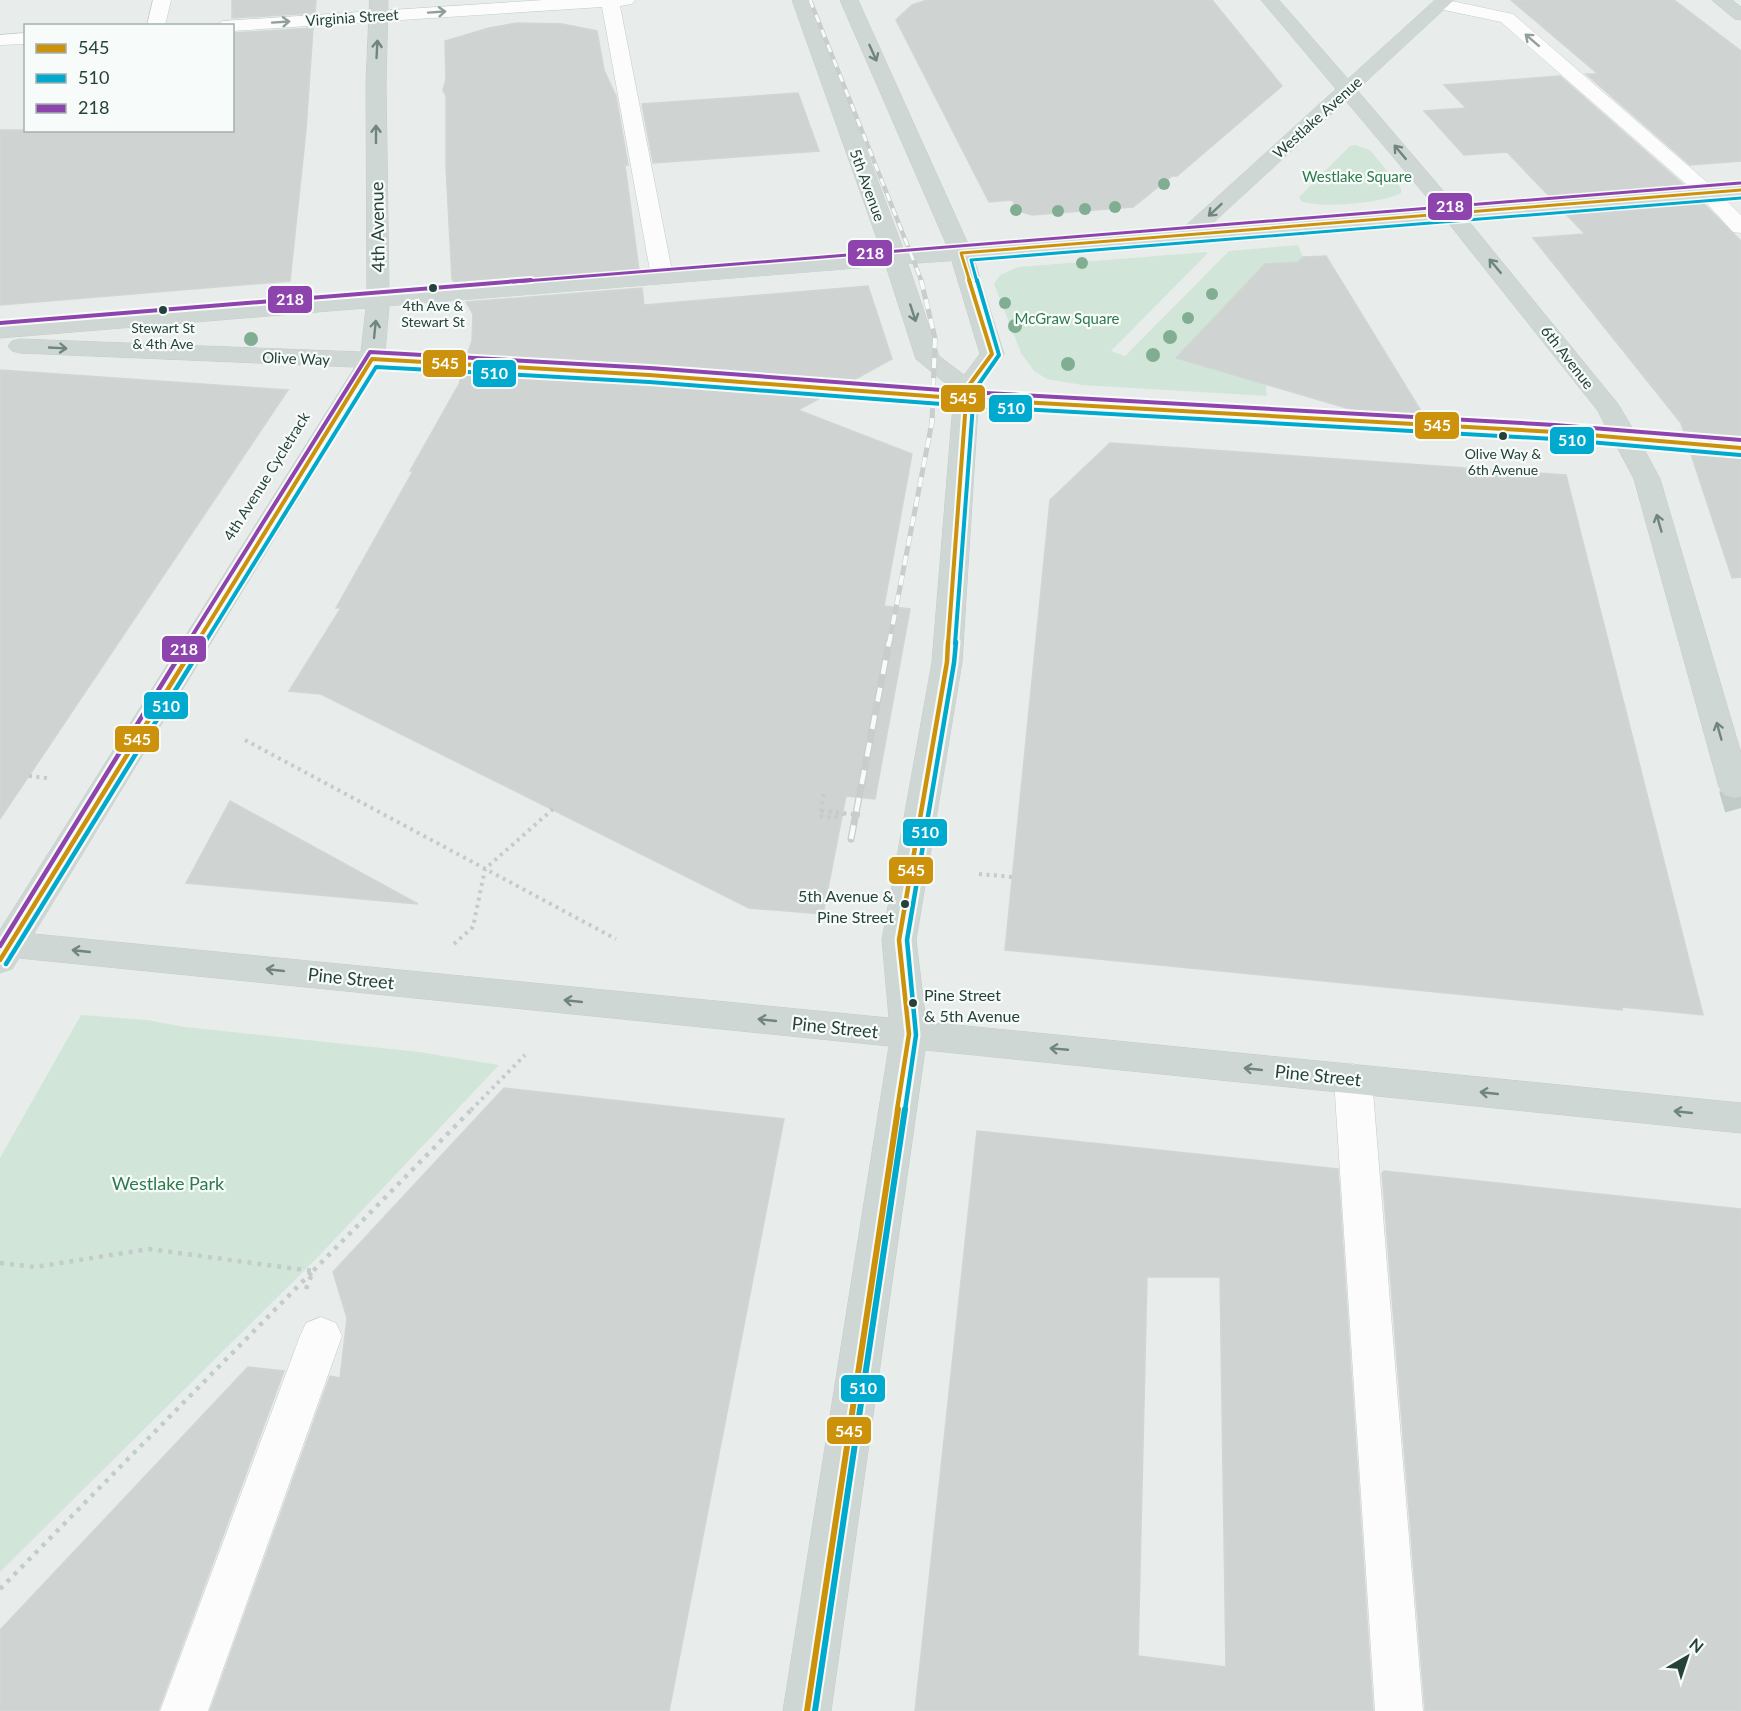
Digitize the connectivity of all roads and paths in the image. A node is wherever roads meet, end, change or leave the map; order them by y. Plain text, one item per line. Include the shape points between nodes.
1 (162, 0) edge
2 (615, 0) edge
3 (801, 0) edge
4 (849, 0) edge
5 (1270, 0) edge
6 (1721, 0) edge
7 (1443, 2) edge
8 (379, 8) edge
9 (1741, 15) edge
10 (156, 24) edge
11 (234, 25) edge
12 (24, 38) edge
13 (0, 40) edge
14 (1347, 89) junction
15 (1741, 190) edge
16 (1708, 193) junction
17 (1451, 213) junction
18 (1741, 226) edge
19 (1188, 235) junction
20 (961, 253) junction
21 (895, 258) junction
22 (662, 276) junction
23 (378, 299) junction
24 (0, 331) edge
25 (0, 346) edge
26 (372, 359) junction
27 (968, 393) junction
28 (1626, 438) junction
29 (1741, 448) edge
30 (245, 740) dead end
31 (29, 776) dead end
32 (47, 778) dead end
33 (1735, 787) dead end
34 (824, 794) dead end
35 (554, 809) dead end
36 (860, 815) dead end
37 (485, 869) junction
38 (980, 874) dead end
39 (1013, 877) dead end
40 (616, 939) dead end
41 (454, 944) dead end
42 (4, 949) edge
43 (909, 1034) junction
44 (525, 1054) dead end
45 (1353, 1079) junction
46 (1741, 1118) edge
47 (0, 1263) edge
48 (313, 1271) junction
49 (321, 1336) joint
50 (0, 1589) edge
51 (184, 1711) edge
52 (807, 1711) edge
53 (1399, 1711) edge

1 - 10 street
8 -> 2 street, Virginia Street
2 - 22 street
3 - 21 main road, 5th Avenue
4 -> 20 main road
5 - 14 main road, 6th Avenue
6 - 9 main road
7 - 14 main road, Westlake Avenue
16 -> 7 street via 1507,18
11 -> 8 street, Virginia Street
23 -> 8 main road, 4th Avenue
12 - 13 street
17 -> 14 main road, 6th Avenue
14 -> 19 main road, Westlake Avenue
15 - 16 main road
16 - 17 main road
16 - 18 street
17 - 19 main road
28 -> 17 main road, 6th Avenue via 1609,409
19 - 20 main road
20 - 21 main road
20 - 27 main road via 992,354
21 - 22 main road
21 -> 27 main road, 5th Avenue via 928,359
22 - 23 main road
23 - 24 main road
26 -> 23 main road, 4th Avenue
25 -> 26 main road, Olive Way
26 - 27 main road, Olive Way
26 - 42 main road, 4th Avenue
27 - 28 main road, Olive Way
27 - 43 main road via 947,662 900,940
28 - 29 main road, Olive Way
33 -> 28 main road, 6th Avenue via 1647,479
30 - 37 path
31 - 32 path
34 - 36 path via 820,816
35 - 37 path
37 - 40 path
37 - 41 path via 473,927
38 - 39 path
43 -> 42 main road, Pine Street
45 -> 43 main road, Pine Street
43 - 52 main road
44 - 48 path
46 -> 45 main road, Pine Street
45 - 53 street
47 - 48 path via 35,1268 149,1249
48 - 49 path via 300,1305
48 - 50 path
49 - 51 street

